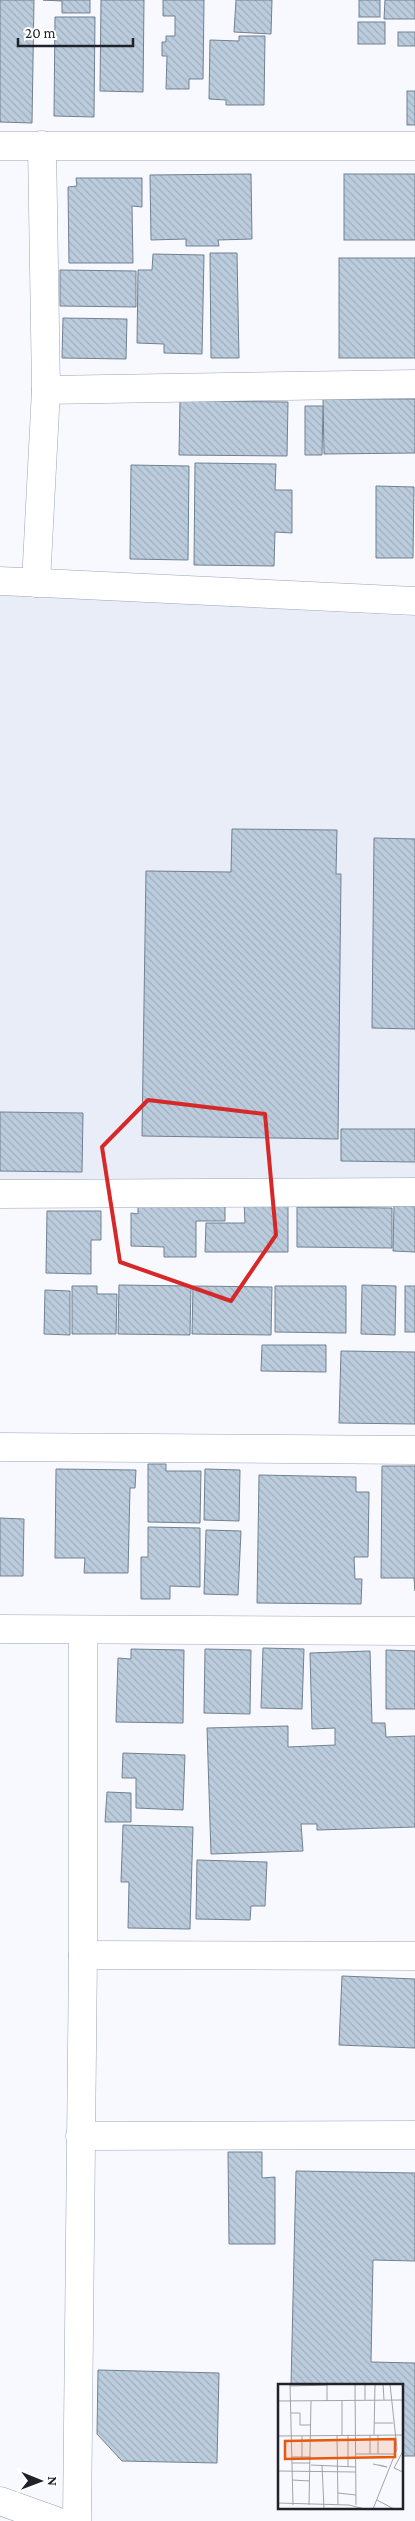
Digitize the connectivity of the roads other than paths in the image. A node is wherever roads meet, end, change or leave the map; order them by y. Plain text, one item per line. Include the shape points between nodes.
1 (42, 145) junction
2 (0, 146) edge
3 (415, 146) edge
4 (415, 384) edge
5 (46, 390) junction
6 (0, 581) edge
7 (36, 584) junction
8 (415, 601) edge
9 (415, 1192) edge
10 (0, 1194) edge
11 (0, 1447) edge
12 (415, 1450) edge
13 (0, 1629) edge
14 (83, 1630) junction
15 (415, 1631) edge
16 (83, 1955) junction
17 (415, 1956) edge
18 (80, 2136) junction
19 (415, 2136) edge
20 (0, 2501) edge
21 (56, 2521) edge
22 (77, 2521) edge

1 - 2 street
1 - 3 street
1 - 5 street
4 - 5 street
5 - 7 street
6 - 7 street
7 - 8 street
9 - 10 street
11 - 12 street
13 - 14 street
14 - 15 street
14 - 16 street
16 - 17 street
16 - 18 street
18 - 19 street
18 - 22 street
20 - 21 street

